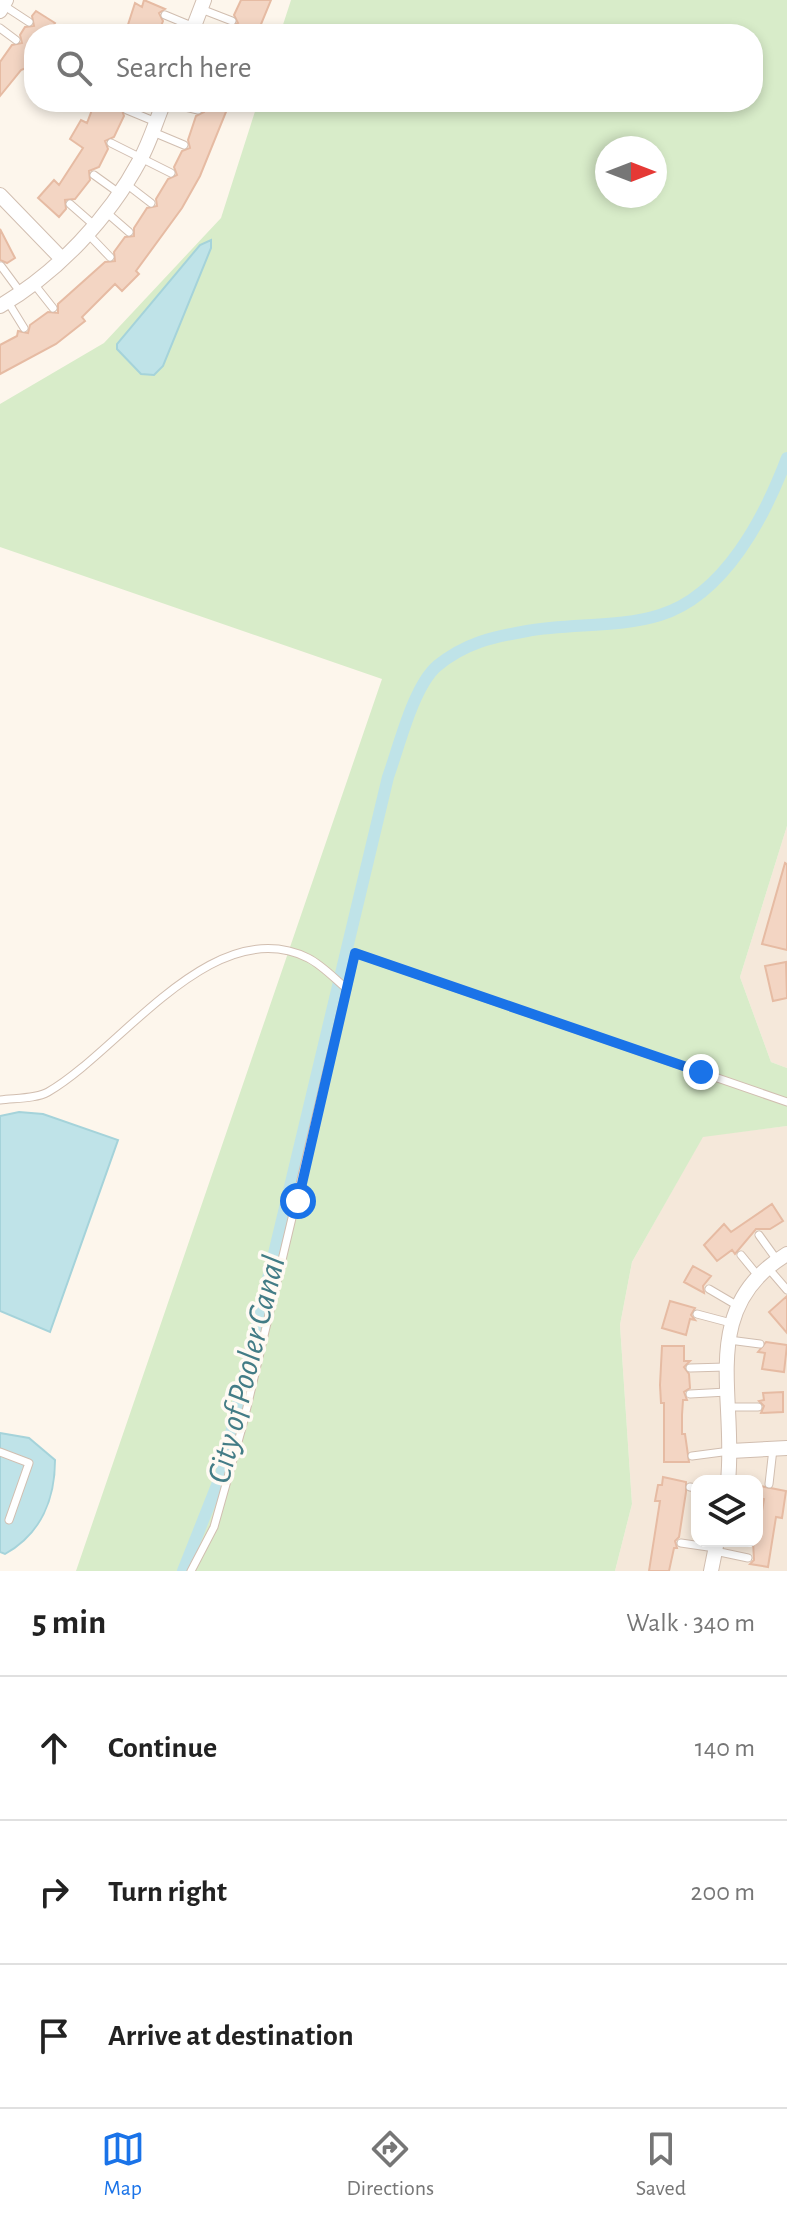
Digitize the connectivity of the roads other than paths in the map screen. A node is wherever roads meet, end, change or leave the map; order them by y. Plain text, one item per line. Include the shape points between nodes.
1 (203, 5) edge
2 (2, 7) edge
3 (165, 15) dead end
4 (232, 21) dead end
5 (29, 22) dead end
6 (181, 24) edge
7 (195, 24) edge
8 (0, 28) edge
9 (16, 40) dead end
10 (130, 112) edge
11 (160, 112) edge
12 (154, 127) junction
13 (111, 143) dead end
14 (184, 145) dead end
15 (141, 158) junction
16 (171, 173) dead end
17 (94, 175) dead end
18 (122, 188) junction
19 (0, 195) edge
20 (151, 203) dead end
21 (70, 204) dead end
22 (106, 212) junction
23 (90, 228) junction
24 (129, 232) dead end
25 (110, 257) dead end
26 (61, 258) junction
27 (1, 266) edge
28 (34, 284) junction
29 (21, 293) junction
30 (4, 304) edge
31 (53, 308) dead end
32 (24, 328) dead end
33 (347, 989) junction
34 (0, 1100) edge
35 (787, 1102) edge
36 (759, 1235) dead end
37 (741, 1255) dead end
38 (773, 1264) edge
39 (709, 1289) dead end
40 (787, 1290) edge
41 (738, 1306) junction
42 (697, 1314) dead end
43 (731, 1323) junction
44 (727, 1340) junction
45 (760, 1344) dead end
46 (726, 1367) junction
47 (690, 1368) dead end
48 (690, 1394) dead end
49 (727, 1399) junction
50 (758, 1407) dead end
51 (780, 1448) edge
52 (731, 1451) junction
53 (0, 1452) edge
54 (692, 1456) dead end
55 (729, 1475) edge
56 (769, 1484) dead end
57 (9, 1520) dead end
58 (681, 1543) dead end
59 (691, 1544) edge
60 (716, 1547) edge
61 (748, 1558) dead end
62 (191, 1571) edge
63 (711, 1571) edge

1 - 4 lane
1 - 7 street
2 - 5 lane
3 - 6 lane
8 - 9 lane
10 - 12 lane
11 - 12 street
12 - 14 lane
12 - 15 street
13 - 15 lane
15 - 16 lane
15 - 18 street
17 - 18 lane
18 - 20 lane
18 - 22 street
19 - 26 street
21 - 23 lane
22 - 23 street
22 - 24 lane
23 - 25 lane
23 - 26 street
26 - 28 street
27 - 29 lane
28 - 29 street
28 - 31 lane
29 - 30 street
30 - 32 lane
33 - 34 lane via 308,958 264,946 233,953 173,990 47,1093
33 - 35 lane via 355,953
33 - 62 lane via 243,1424 214,1527
36 - 38 lane
37 - 38 lane
38 - 40 lane
38 - 41 street
39 - 41 lane
41 - 43 street
42 - 43 lane
43 - 44 street
44 - 45 lane
44 - 46 street
46 - 47 lane
46 - 49 street
48 - 49 lane
49 - 50 lane
49 - 52 street
51 - 52 street
51 - 56 lane
52 - 54 lane
52 - 55 street
53 - 57 lane via 29,1463
58 - 59 lane
60 - 61 lane
60 - 63 street

